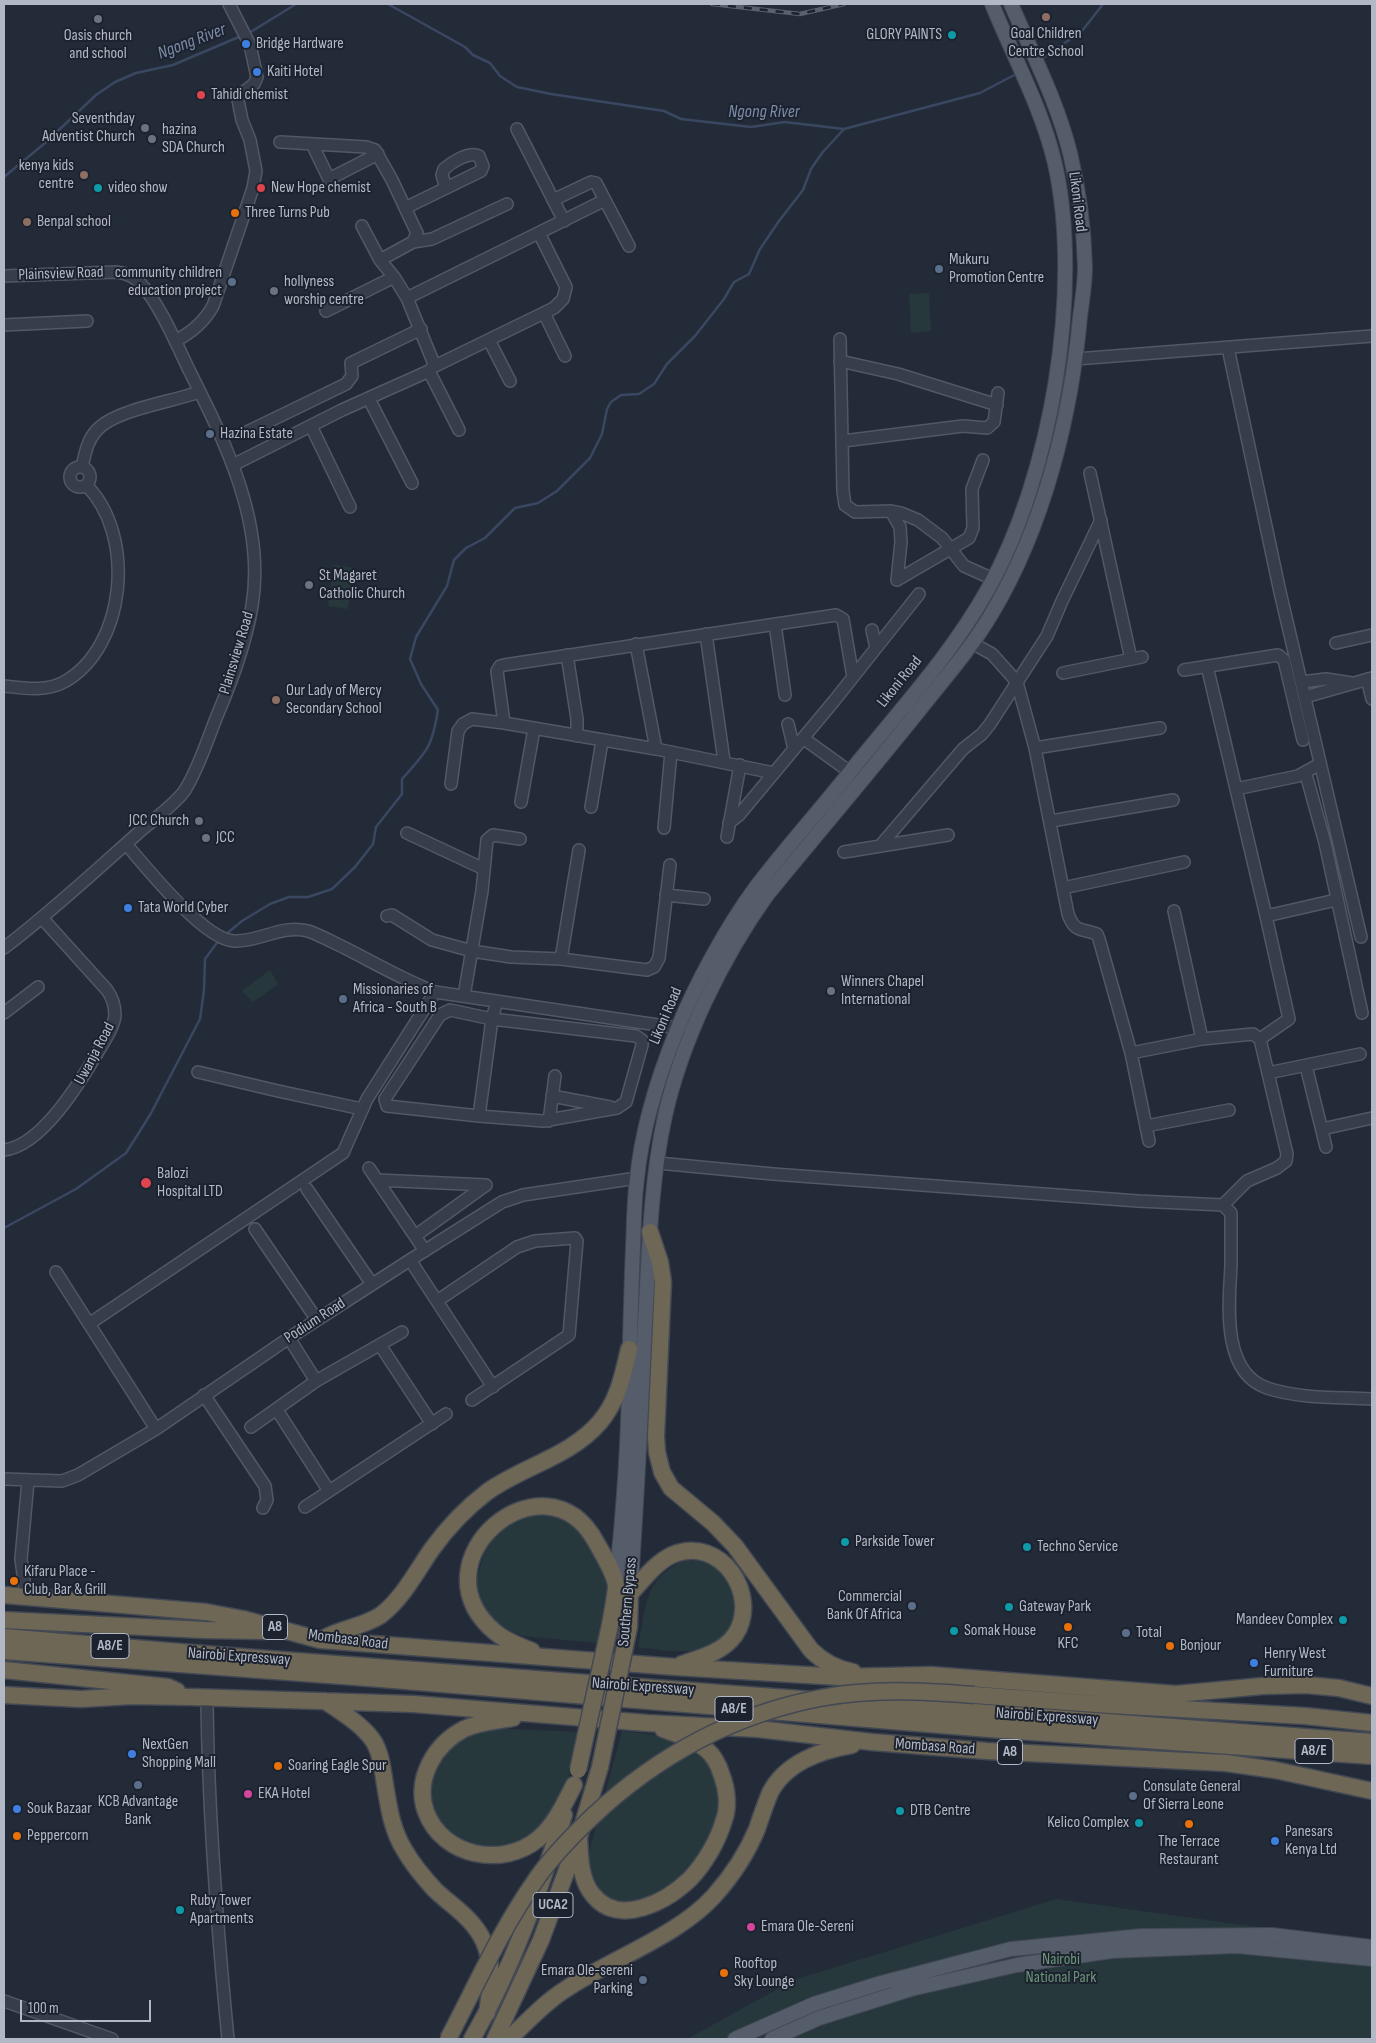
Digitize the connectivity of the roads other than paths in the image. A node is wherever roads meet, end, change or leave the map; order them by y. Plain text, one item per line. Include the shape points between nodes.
1 (229, 4) edge
2 (992, 4) edge
3 (1011, 4) edge
4 (517, 129) dead end
5 (280, 142) dead end
6 (312, 144) junction
7 (378, 154) junction
8 (446, 188) dead end
9 (553, 200) junction
10 (605, 200) junction
11 (507, 204) dead end
12 (405, 208) junction
13 (564, 221) junction
14 (362, 226) dead end
15 (539, 233) junction
16 (413, 242) junction
17 (629, 246) dead end
18 (380, 260) junction
19 (4, 276) edge
20 (394, 277) junction
21 (407, 298) junction
22 (326, 311) dead end
23 (544, 313) junction
24 (87, 321) dead end
25 (4, 325) edge
26 (421, 329) junction
27 (1372, 336) edge
28 (840, 339) dead end
29 (174, 340) junction
30 (489, 340) junction
31 (1228, 348) junction
32 (565, 356) dead end
33 (1076, 359) junction
34 (840, 361) junction
35 (431, 369) junction
36 (510, 381) dead end
37 (199, 392) junction
38 (332, 392) junction
39 (998, 392) dead end
40 (369, 399) junction
41 (997, 404) junction
42 (342, 410) junction
43 (311, 426) junction
44 (459, 430) dead end
45 (247, 432) dead end
46 (843, 442) junction
47 (982, 460) dead end
48 (232, 464) junction
49 (82, 467) junction
50 (1090, 473) dead end
51 (412, 483) dead end
52 (86, 485) junction
53 (350, 507) dead end
54 (891, 511) junction
55 (1101, 520) junction
56 (951, 550) junction
57 (993, 580) junction
58 (919, 594) dead end
59 (775, 624) junction
60 (872, 630) dead end
61 (706, 634) junction
62 (1372, 635) edge
63 (1336, 643) dead end
64 (636, 644) junction
65 (972, 644) junction
66 (876, 648) junction
67 (567, 655) junction
68 (1207, 666) junction
69 (1184, 670) dead end
70 (1063, 673) dead end
71 (854, 677) junction
72 (1370, 678) edge
73 (1017, 682) junction
74 (1301, 682) junction
75 (1352, 683) junction
76 (4, 686) edge
77 (785, 695) dead end
78 (1305, 697) junction
79 (1372, 699) edge
80 (504, 723) junction
81 (788, 724) dead end
82 (1160, 728) dead end
83 (534, 729) junction
84 (577, 736) junction
85 (804, 738) junction
86 (1303, 740) dead end
87 (602, 741) junction
88 (1035, 748) junction
89 (656, 749) junction
90 (794, 749) junction
91 (671, 752) junction
92 (724, 762) junction
93 (740, 765) junction
94 (1322, 770) junction
95 (850, 772) junction
96 (774, 773) junction
97 (1302, 777) junction
98 (451, 784) dead end
99 (1236, 789) junction
100 (1173, 800) dead end
101 (521, 802) dead end
102 (591, 807) dead end
103 (1051, 821) junction
104 (729, 823) junction
105 (664, 828) dead end
106 (407, 833) dead end
107 (948, 835) dead end
108 (726, 837) dead end
109 (520, 839) dead end
110 (126, 844) junction
111 (880, 846) junction
112 (579, 850) dead end
113 (844, 852) dead end
114 (1184, 862) dead end
115 (670, 865) dead end
116 (484, 869) junction
117 (1063, 888) junction
118 (666, 895) junction
119 (704, 899) dead end
120 (1336, 900) junction
121 (1174, 912) dead end
122 (387, 916) dead end
123 (1266, 916) junction
124 (42, 918) junction
125 (1360, 937) dead end
126 (4, 948) edge
127 (472, 951) junction
128 (561, 959) junction
129 (38, 987) dead end
130 (435, 992) junction
131 (464, 996) junction
132 (497, 1001) junction
133 (4, 1013) edge
134 (1362, 1013) dead end
135 (492, 1019) junction
136 (678, 1028) junction
137 (692, 1032) junction
138 (1202, 1039) junction
139 (1260, 1039) junction
140 (1131, 1053) junction
141 (1360, 1054) dead end
142 (1306, 1066) junction
143 (198, 1072) dead end
144 (1268, 1073) junction
145 (555, 1076) dead end
146 (552, 1096) junction
147 (617, 1108) junction
148 (362, 1109) junction
149 (1229, 1110) dead end
150 (479, 1116) junction
151 (1372, 1118) edge
152 (549, 1121) junction
153 (1146, 1126) junction
154 (1322, 1129) junction
155 (1149, 1141) dead end
156 (1326, 1147) dead end
157 (4, 1150) edge
158 (658, 1163) junction
159 (369, 1168) dead end
160 (636, 1178) junction
161 (377, 1180) junction
162 (307, 1189) dead end
163 (1223, 1204) junction
164 (255, 1229) dead end
165 (650, 1232) junction
166 (415, 1236) junction
167 (425, 1251) junction
168 (410, 1260) junction
169 (56, 1272) dead end
170 (372, 1284) junction
171 (437, 1301) junction
172 (317, 1320) junction
173 (89, 1324) junction
174 (402, 1332) dead end
175 (289, 1338) junction
176 (380, 1345) junction
177 (629, 1349) junction
178 (316, 1381) junction
179 (493, 1387) junction
180 (204, 1395) junction
181 (1372, 1399) edge
182 (472, 1400) dead end
183 (277, 1410) junction
184 (446, 1414) dead end
185 (432, 1424) junction
186 (251, 1427) dead end
187 (156, 1429) junction
188 (4, 1479) edge
189 (28, 1481) junction
190 (330, 1491) junction
191 (264, 1508) dead end
192 (305, 1508) dead end
193 (616, 1585) junction
194 (630, 1594) junction
195 (4, 1595) edge
196 (26, 1596) junction
197 (4, 1620) edge
198 (287, 1631) junction
199 (4, 1637) edge
200 (320, 1640) junction
201 (4, 1651) edge
202 (546, 1657) junction
203 (215, 1661) junction
204 (676, 1666) junction
205 (4, 1670) edge
206 (877, 1676) junction
207 (1176, 1694) junction
208 (4, 1695) edge
209 (1372, 1696) edge
210 (190, 1697) junction
211 (208, 1698) junction
212 (324, 1701) junction
213 (1220, 1711) junction
214 (530, 1714) junction
215 (647, 1723) junction
216 (1372, 1723) edge
217 (872, 1742) junction
218 (1372, 1742) edge
219 (1372, 1756) edge
220 (576, 1778) junction
221 (1321, 1779) junction
222 (1372, 1779) edge
223 (1372, 1791) edge
224 (578, 1838) junction
225 (1372, 1947) edge
226 (1372, 1959) edge
227 (4, 2001) edge
228 (487, 2013) junction
229 (112, 2039) edge
230 (228, 2039) edge
231 (448, 2039) edge
232 (472, 2039) edge
233 (496, 2039) edge
234 (509, 2039) edge
235 (735, 2039) edge
236 (772, 2039) edge

1 - 29 street via 250,45 257,77 238,100 256,171 213,306 202,322
2 - 57 main road, Likoni Road via 1044,128 1054,162 1061,198 1066,270 1064,322 1050,407 1032,484
3 - 33 main road, Likoni Road via 1070,152 1080,201 1085,269
4 - 9 street
5 - 6 street
6 - 7 street via 366,147
6 - 7 street via 329,179
7 - 12 street
8 - 12 street
9 - 10 street via 594,182
9 - 13 street
10 - 13 street
10 - 17 street
11 - 16 street via 432,239
12 - 16 street via 416,233
13 - 15 street
14 - 18 street
15 - 21 street
15 - 23 street via 566,287 564,299
16 - 18 street
18 - 20 street
19 - 29 street, Plainsview Road via 124,273 142,284
20 - 21 street
20 - 22 street
21 - 26 street
23 - 30 street
23 - 32 street
24 - 25 street
26 - 35 street via 434,364
26 - 38 street via 352,362 351,379
27 - 31 street
28 - 34 street
29 - 37 street, Plainsview Road
30 - 35 street
30 - 36 street
31 - 33 street
31 - 74 street
33 - 65 main road, Likoni Road via 1055,458 1030,536 993,612
34 - 41 street via 898,374
34 - 46 street
35 - 40 street
35 - 44 street
37 - 48 street, Plainsview Road
37 - 49 street via 113,418 100,426 89,442
38 - 42 street
38 - 45 street
39 - 41 street
40 - 42 street
40 - 51 street
41 - 46 street via 994,422 987,428 964,426
42 - 43 street
43 - 48 street
43 - 53 street
46 - 54 street via 845,505 855,512
47 - 56 street via 972,489 972,534 966,542
48 - 110 street, Plainsview Road via 247,509 254,558 253,598 246,632 206,745 186,788
49 - 52 street via 90,478
49 - 52 street via 70,473 70,479 73,486
50 - 55 street
52 - 76 street via 105,512 115,541 119,586 105,632 86,664 64,682 48,688
54 - 56 street via 925,524
54 - 56 street via 900,526 897,580
55 - 70 street via 1137,658
55 - 73 street via 1047,636
56 - 57 street via 964,566
57 - 95 main road, Likoni Road via 954,642
58 - 66 street
59 - 61 street
59 - 71 street via 840,616
59 - 77 street
60 - 66 street
61 - 64 street
61 - 92 street
62 - 63 street
64 - 67 street
64 - 89 street
65 - 73 street via 992,654
65 - 137 main road, Likoni Road via 763,901 717,978
66 - 71 street
67 - 80 street via 504,664 498,668
67 - 84 street
68 - 69 street
68 - 86 street via 1274,655 1282,657
68 - 99 street
71 - 85 street
72 - 75 street
72 - 79 street
73 - 88 street
73 - 111 street via 982,734 963,749
74 - 75 street via 1326,679
74 - 78 street
75 - 78 street
78 - 94 street
80 - 83 street
80 - 98 street via 472,719 460,726
81 - 90 street
82 - 88 street
83 - 84 street
83 - 101 street
84 - 87 street
85 - 90 street
85 - 95 street
87 - 89 street
87 - 102 street
88 - 103 street
89 - 91 street
90 - 96 street
91 - 92 street
91 - 105 street
92 - 93 street
93 - 96 street
93 - 104 street
94 - 97 street
94 - 125 street
95 - 136 main road, Likoni Road via 743,906
96 - 104 street
97 - 99 street
97 - 120 street via 1324,843
99 - 123 street
100 - 103 street
103 - 117 street
104 - 108 street
106 - 116 street
107 - 111 street
109 - 116 street via 490,837
110 - 124 street, Plainsview Road
110 - 130 street via 195,920 214,934 233,941 299,929
111 - 113 street
112 - 128 street
114 - 117 street
115 - 118 street
116 - 127 street
117 - 140 street via 1074,927 1097,934 1100,939
118 - 119 street
118 - 128 street via 659,958 654,967 647,970
120 - 123 street
120 - 134 street
121 - 138 street
122 - 127 street via 392,915 440,943
123 - 139 street via 1289,1020
124 - 126 street, Plainsview Road
124 - 157 street, Uwanja Road via 107,990 115,1015 108,1034 74,1093 31,1138 13,1149
127 - 128 street
127 - 131 street
129 - 133 street
130 - 131 street
130 - 148 street
131 - 132 street
132 - 135 street
132 - 136 street
135 - 147 street via 636,1036 642,1040 626,1102
135 - 150 street
135 - 150 street via 450,1010 440,1014 385,1099 389,1107
136 - 137 main road
136 - 160 main road, Likoni Road via 649,1114
137 - 158 main road, Likoni Road via 671,1092
138 - 139 street via 1253,1034
138 - 140 street
139 - 144 street
140 - 153 street
141 - 142 street
142 - 144 street
142 - 154 street
143 - 148 street
144 - 163 street via 1286,1161 1247,1181
145 - 146 street
146 - 147 street
146 - 152 street
147 - 152 street
148 - 173 street via 339,1156
149 - 153 street
150 - 152 street
151 - 154 street
153 - 155 street
154 - 156 street
158 - 163 street via 1128,1200
158 - 165 main road, Likoni Road
159 - 161 street
160 - 167 street, Podium Road via 523,1194 502,1202
160 - 177 main road, Likoni Road
161 - 166 street
161 - 166 street via 486,1185
162 - 170 street
163 - 181 street via 1231,1212 1230,1332 1242,1369 1265,1387 1291,1394
164 - 172 street
165 - 194 main road, Southern Bypass
165 - 206 highway via 663,1282 656,1436 662,1472 671,1488 735,1546 821,1660 841,1670
166 - 167 street
167 - 168 street, Podium Road
168 - 170 street, Podium Road
168 - 171 street
169 - 173 street
170 - 172 street, Podium Road
171 - 179 street
171 - 179 street via 517,1247 535,1242 576,1239 569,1335
172 - 175 street, Podium Road
173 - 187 street
174 - 176 street
175 - 178 street
175 - 180 street, Podium Road
176 - 178 street
176 - 185 street
177 - 193 main road, Southern Bypass via 625,1498
177 - 200 highway via 618,1393 602,1421 588,1435 556,1456 488,1491 459,1516 395,1602 381,1615 367,1624
178 - 183 street
179 - 182 street
180 - 187 street, Podium Road
180 - 191 street via 265,1486 267,1500
183 - 186 street
183 - 190 street
184 - 185 street
185 - 190 street
187 - 189 street, Podium Road via 70,1479
188 - 189 street, Podium Road
189 - 196 street via 22,1559
190 - 192 street
193 - 202 highway via 594,1538 574,1516 556,1507 529,1507 517,1511 488,1530 472,1554 469,1567 468,1587 472,1601 479,1615 495,1632
193 - 220 highway, Southern Bypass / UCA2, bridge
194 - 204 highway via 656,1566 684,1551 702,1551 714,1556 738,1583 743,1615 734,1636 721,1649
194 - 224 highway, Southern Bypass / UCA2, bridge via 629,1627 600,1767
195 - 196 highway, Mombasa Road / A8
196 - 198 highway, Mombasa Road / A8 via 206,1612
197 - 198 highway
198 - 200 highway, Mombasa Road / A8
199 - 203 highway, Nairobi Expressway / A8/E
200 - 202 highway, Mombasa Road / A8
201 - 203 highway, Nairobi Expressway / A8/E
202 - 204 highway, A8
203 - 218 highway, Nairobi Expressway / A8/E
203 - 219 highway, Nairobi Expressway / A8/E via 979,1728
204 - 206 highway, A8 via 839,1677
205 - 210 highway via 168,1687
206 - 207 highway, A8 via 957,1677
207 - 209 highway, A8 via 1306,1685
207 - 213 highway via 1192,1704
208 - 210 highway, A8 via 81,1700 131,1696
210 - 211 highway, A8
211 - 212 highway, A8
211 - 230 street via 218,1926
212 - 214 highway, A8 via 414,1704
212 - 228 highway via 346,1715 373,1740 381,1758 396,1835 414,1866 476,1927 490,1962 492,1979
213 - 216 highway
213 - 231 highway, bridge via 897,1691 821,1697 775,1709 706,1736 637,1778 575,1834 536,1879 495,1946
214 - 215 highway, A8
214 - 220 highway via 476,1725 452,1737 438,1749 428,1766 424,1785 425,1805 431,1821 441,1834 466,1851 502,1856 520,1850 548,1829
215 - 217 highway, Mombasa Road / A8 via 758,1729
215 - 224 highway via 695,1741 719,1766 727,1800 718,1838 690,1878 671,1894 635,1910 618,1910 593,1896 585,1882
217 - 221 highway, Mombasa Road / A8 via 1226,1764
217 - 234 highway via 813,1756 779,1779 741,1860 703,1908 564,1990
220 - 228 highway, Southern Bypass / UCA2 via 536,1897
221 - 222 highway
221 - 223 highway, Mombasa Road / A8
224 - 233 highway, Southern Bypass / UCA2 via 541,1940
225 - 235 main road via 1253,1935 1141,1936 1011,1950 881,1983 814,2004
226 - 236 main road via 1237,1946 1112,1951 1017,1965 912,1989 819,2018
227 - 229 street
228 - 232 highway, Southern Bypass / UCA2

